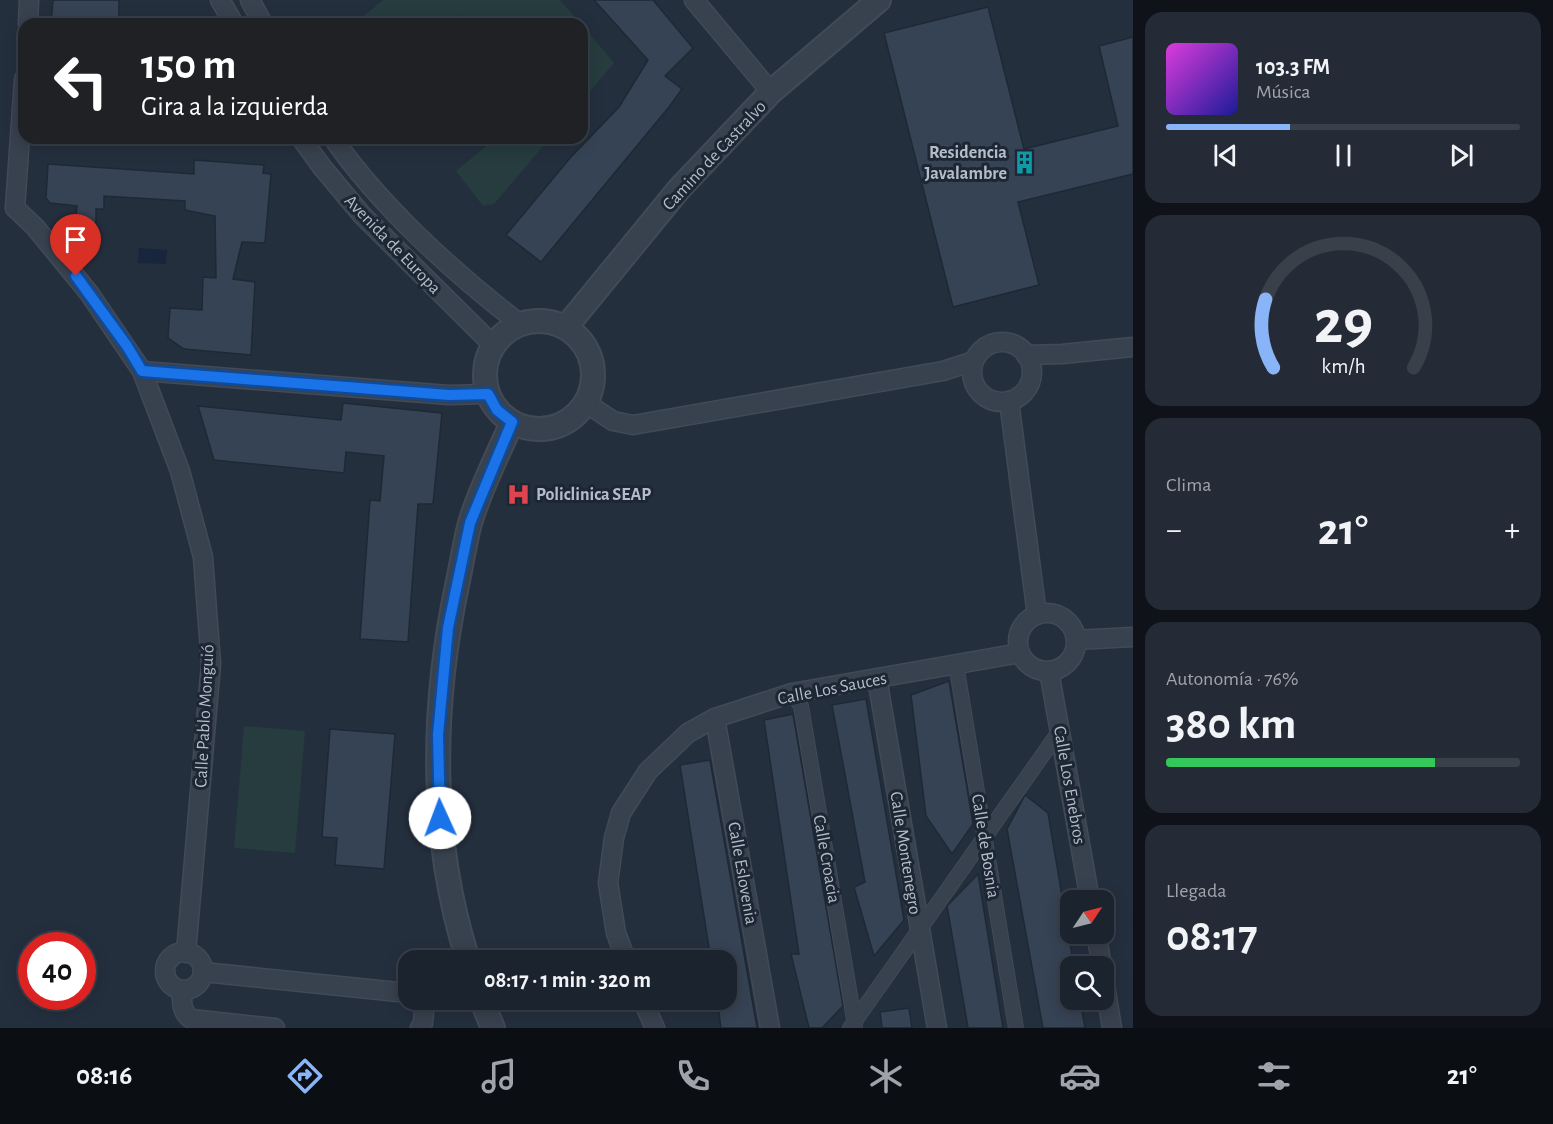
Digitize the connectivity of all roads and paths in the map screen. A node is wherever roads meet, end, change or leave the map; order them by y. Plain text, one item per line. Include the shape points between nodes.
1 (29, 0) edge
2 (220, 0) edge
3 (250, 0) edge
4 (694, 0) edge
5 (879, 0) edge
6 (28, 18) edge
7 (230, 18) edge
8 (260, 18) edge
9 (771, 92) junction
10 (18, 127) edge
11 (305, 144) edge
12 (338, 144) edge
13 (8, 208) edge
14 (519, 323) junction
15 (566, 327) junction
16 (492, 344) junction
17 (1133, 347) edge
18 (1026, 355) junction
19 (974, 362) junction
20 (142, 371) junction
21 (488, 394) junction
22 (1009, 401) junction
23 (586, 404) junction
24 (512, 422) junction
25 (1037, 615) junction
26 (1133, 637) edge
27 (1076, 640) junction
28 (1020, 653) junction
29 (956, 664) junction
30 (1049, 671) junction
31 (877, 678) junction
32 (792, 693) junction
33 (716, 718) junction
34 (1061, 729) junction
35 (985, 836) junction
36 (1088, 890) edge
37 (919, 928) junction
38 (465, 950) edge
39 (622, 950) edge
40 (186, 953) junction
41 (203, 972) junction
42 (182, 990) junction
43 (398, 992) edge
44 (424, 1010) edge
45 (486, 1010) edge
46 (647, 1010) edge
47 (1109, 1010) edge
48 (854, 1026) edge
49 (274, 1028) edge
50 (420, 1028) edge
51 (493, 1028) edge
52 (655, 1028) edge
53 (770, 1028) edge
54 (937, 1028) edge
55 (1016, 1028) edge
56 (1112, 1028) edge

1 - 6 street
2 - 7 street
3 - 8 street
4 - 9 street
5 - 9 street, Camino de Castralvo
9 - 15 street, Camino de Castralvo via 679,189
10 - 13 street
11 - 16 street, Avenida de Europa via 362,215
12 - 14 street, Avenida de Europa via 447,263
13 - 20 street, Calle Pablo Monguió via 35,227 89,292
14 - 15 street via 551,321
14 - 16 street
15 - 23 street via 580,338 594,370
16 - 21 street via 484,377
17 - 18 street
18 - 19 street via 1002,342 985,347
18 - 22 street via 1032,373 1030,382 1018,397
19 - 22 street via 972,371 977,388 991,400
19 - 23 street via 943,371 633,425 613,421
20 - 21 street via 449,395
20 - 40 street, Calle Pablo Monguió via 180,471 203,557 211,664
21 - 24 street via 497,410
22 - 25 street
23 - 24 street via 561,425 545,429
24 - 38 street via 470,523 448,628 438,735 441,839
25 - 27 street via 1046,613 1063,618
25 - 28 street via 1019,634
26 - 27 street
27 - 30 street via 1072,657
28 - 29 street, Calle Los Sauces
28 - 30 street via 1032,667
29 - 31 street, Calle Los Sauces
29 - 35 street, Calle de Bosnia
30 - 34 street, Calle Los Enebros
31 - 32 street, Calle Los Sauces
31 - 37 street, Calle Montenegro
32 - 33 street, Calle Los Sauces
32 - 48 street, Calle Croacia via 801,706
33 - 39 street, Calle Los Sauces via 688,733 665,752 621,813 608,883
33 - 53 street, Calle Eslovenia
34 - 35 street
34 - 36 street, Calle Los Enebros
35 - 37 street
35 - 55 street, Calle de Bosnia
37 - 48 street
37 - 54 street, Calle Montenegro
40 - 41 street via 196,957
40 - 42 street via 174,956 165,972 170,984
41 - 42 street via 198,983
41 - 43 street
42 - 49 street via 182,1008 190,1019
44 - 50 street
45 - 51 street
46 - 52 street
47 - 56 street

